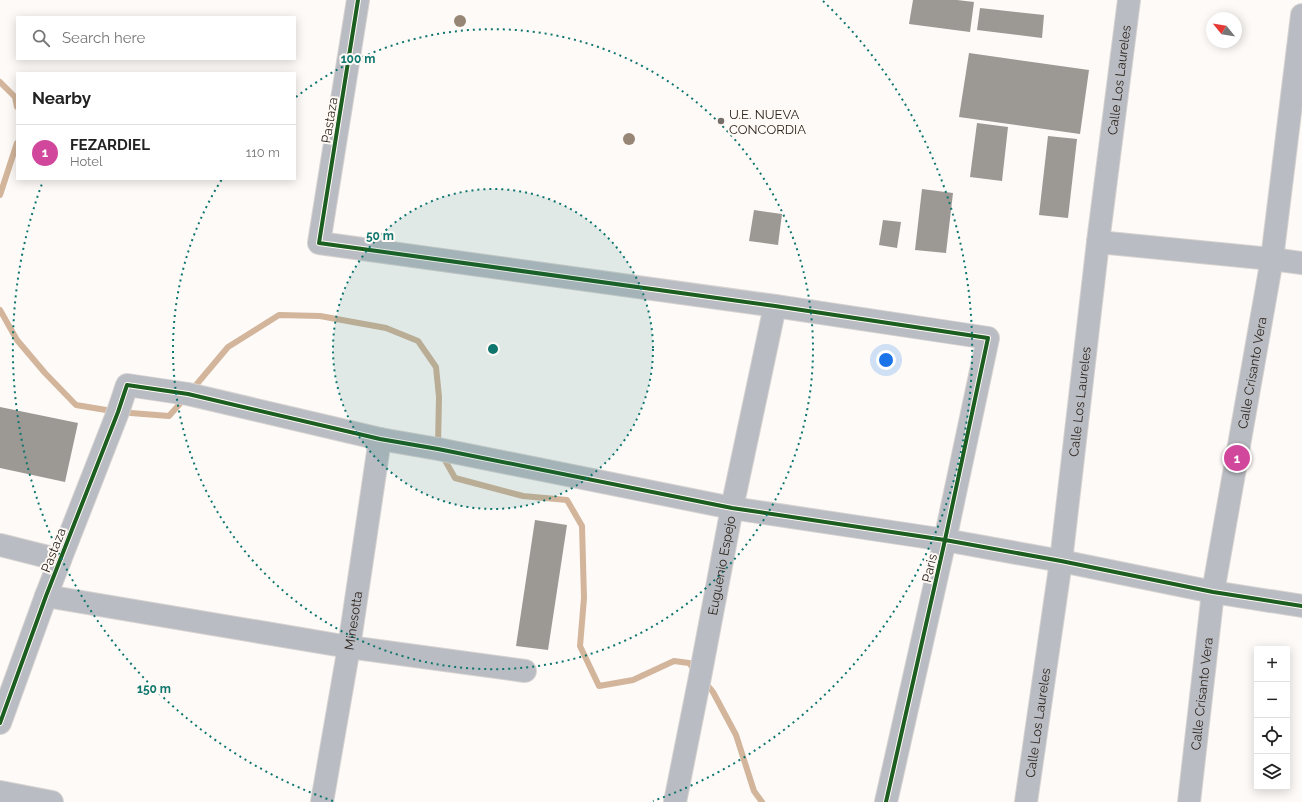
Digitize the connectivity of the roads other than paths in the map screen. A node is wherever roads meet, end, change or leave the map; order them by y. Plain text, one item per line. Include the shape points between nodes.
1 (358, 0) edge
2 (1129, 0) edge
3 (1302, 15) edge
4 (1098, 242) junction
5 (1272, 259) junction
6 (1302, 263) edge
7 (775, 306) junction
8 (380, 439) junction
9 (732, 508) junction
10 (945, 540) junction
11 (0, 545) edge
12 (60, 560) junction
13 (1061, 561) junction
14 (1213, 592) junction
15 (46, 596) junction
16 (1302, 606) edge
17 (349, 647) junction
18 (525, 670) dead end
19 (0, 723) edge
20 (0, 792) edge
21 (52, 802) edge
22 (322, 802) edge
23 (675, 802) edge
24 (886, 802) edge
25 (1026, 802) edge
26 (1189, 802) edge

1 - 7 street, Pastaza via 319,243
2 - 4 street, Calle Los Laureles
3 - 5 street, Calle Crisanto Vera
4 - 5 street
4 - 13 street, Calle Los Laureles
5 - 6 street
5 - 14 street, Calle Crisanto Vera
7 - 9 street, Euguenio Espejo
7 - 10 street, Paris via 988,338
8 - 9 street
8 - 12 street, Pastaza via 188,394 127,385
8 - 17 street, Minesotta
9 - 10 street
9 - 23 street, Euguenio Espejo
10 - 13 street
10 - 24 street, Paris
11 - 12 street
12 - 15 street, Pastaza
13 - 14 street
13 - 25 street, Calle Los Laureles
14 - 16 street
14 - 26 street, Calle Crisanto Vera
15 - 17 street
15 - 19 street, Pastaza
17 - 18 street
17 - 22 street, Minesotta
20 - 21 street

